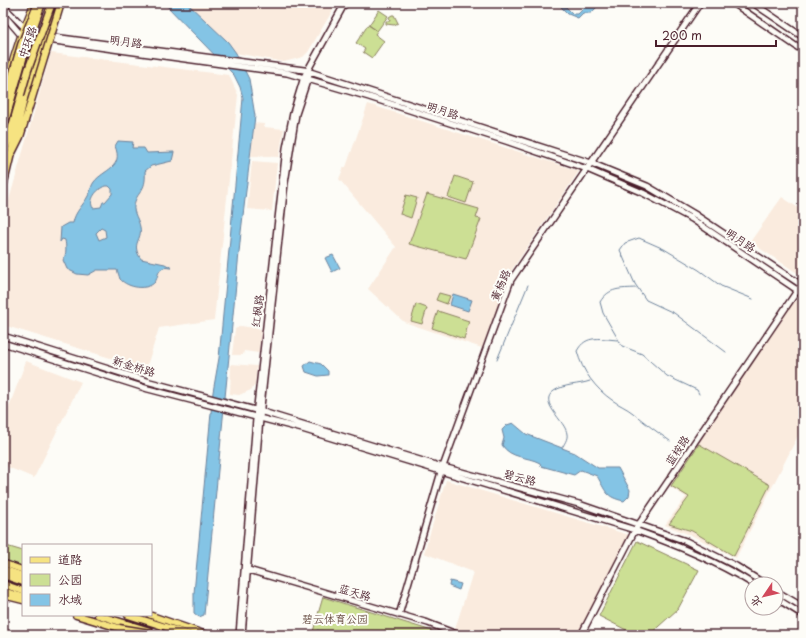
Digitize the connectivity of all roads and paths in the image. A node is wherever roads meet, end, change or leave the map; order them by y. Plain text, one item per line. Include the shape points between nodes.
1 (34, 3) edge
2 (38, 3) edge
3 (42, 3) edge
4 (52, 3) edge
5 (59, 3) edge
6 (345, 3) edge
7 (348, 3) edge
8 (700, 3) edge
9 (733, 3) edge
10 (753, 3) edge
11 (3, 6) edge
12 (3, 14) edge
13 (24, 28) junction
14 (21, 35) junction
15 (803, 37) edge
16 (45, 38) junction
17 (803, 51) edge
18 (28, 70) junction
19 (308, 72) junction
20 (306, 77) junction
21 (3, 91) edge
22 (3, 107) edge
23 (3, 129) edge
24 (12, 153) junction
25 (3, 158) edge
26 (591, 163) junction
27 (587, 169) junction
28 (3, 174) edge
29 (3, 187) edge
30 (803, 284) edge
31 (797, 290) junction
32 (803, 294) edge
33 (3, 336) edge
34 (3, 343) edge
35 (259, 411) junction
36 (258, 417) junction
37 (442, 470) junction
38 (639, 524) junction
39 (635, 530) junction
40 (3, 563) edge
41 (3, 569) edge
42 (22, 570) edge
43 (246, 570) junction
44 (3, 576) edge
45 (22, 576) edge
46 (752, 576) edge
47 (744, 579) edge
48 (22, 582) edge
49 (3, 584) edge
50 (3, 591) edge
51 (22, 591) edge
52 (3, 596) edge
53 (22, 596) edge
54 (784, 596) edge
55 (22, 600) edge
56 (784, 603) edge
57 (803, 607) edge
58 (399, 615) junction
59 (803, 615) edge
60 (79, 616) edge
61 (89, 616) edge
62 (101, 616) edge
63 (131, 616) edge
64 (137, 616) edge
65 (152, 616) edge
66 (162, 626) junction
67 (192, 633) edge
68 (205, 634) edge
69 (149, 635) edge
70 (163, 635) edge
71 (239, 635) edge
72 (242, 635) edge
73 (459, 635) edge
74 (581, 635) edge

1 - 13 main road
2 - 22 highway, bridge via 21,44
3 - 23 highway, 中环路, bridge
4 - 18 highway, 中环路, bridge
5 - 16 main road
5 - 24 highway, bridge via 20,136
6 - 19 street, 红枫路
7 - 19 street, 红枫路
8 - 26 street, 黄杨路
9 - 17 street
10 - 15 street
11 - 13 street
12 - 14 street
13 - 14 main road
13 - 16 street
14 - 16 street
14 - 21 main road
16 - 19 street, 明月路
16 - 20 street, 明月路
16 - 28 main road
18 - 24 highway, bridge
18 - 25 highway, 中环路, bridge
19 - 20 street, 红枫路
19 - 26 street, 明月路
20 - 27 street, 明月路
20 - 35 street, 红枫路 via 292,113 286,148
24 - 29 highway, bridge
26 - 27 street, 黄杨路
26 - 30 street, 明月路 via 647,186
27 - 31 street, 明月路 via 643,193 692,219
27 - 37 street, 黄杨路 via 511,280
30 - 31 street, 蓝桉路
31 - 32 street, 明月路
31 - 38 street, 蓝桉路
33 - 35 street, 新金桥路 via 207,398
34 - 36 street, 新金桥路 via 148,389
35 - 36 street, 红枫路
35 - 37 street, 碧云路
36 - 37 street, 碧云路
36 - 43 street, 红枫路
37 - 38 street, 碧云路 via 579,504
37 - 39 street, 碧云路
37 - 58 street, 黄杨路
38 - 39 street, 蓝桉路
38 - 46 street, 碧云路 via 686,541
39 - 47 street, 碧云路 via 684,548
39 - 74 street, 蓝桉路
40 - 42 main road
41 - 45 highway
43 - 58 street, 蓝天路
43 - 71 street, 红枫路
43 - 72 street, 红枫路
44 - 48 highway
49 - 51 highway
50 - 53 main road
52 - 55 highway
54 - 57 street
56 - 59 street
58 - 73 street, 蓝天路
60 - 70 highway, bridge via 119,628
61 - 69 main road
62 - 70 highway, bridge
63 - 66 highway
64 - 66 highway
65 - 67 main road
66 - 67 highway
67 - 68 main road

